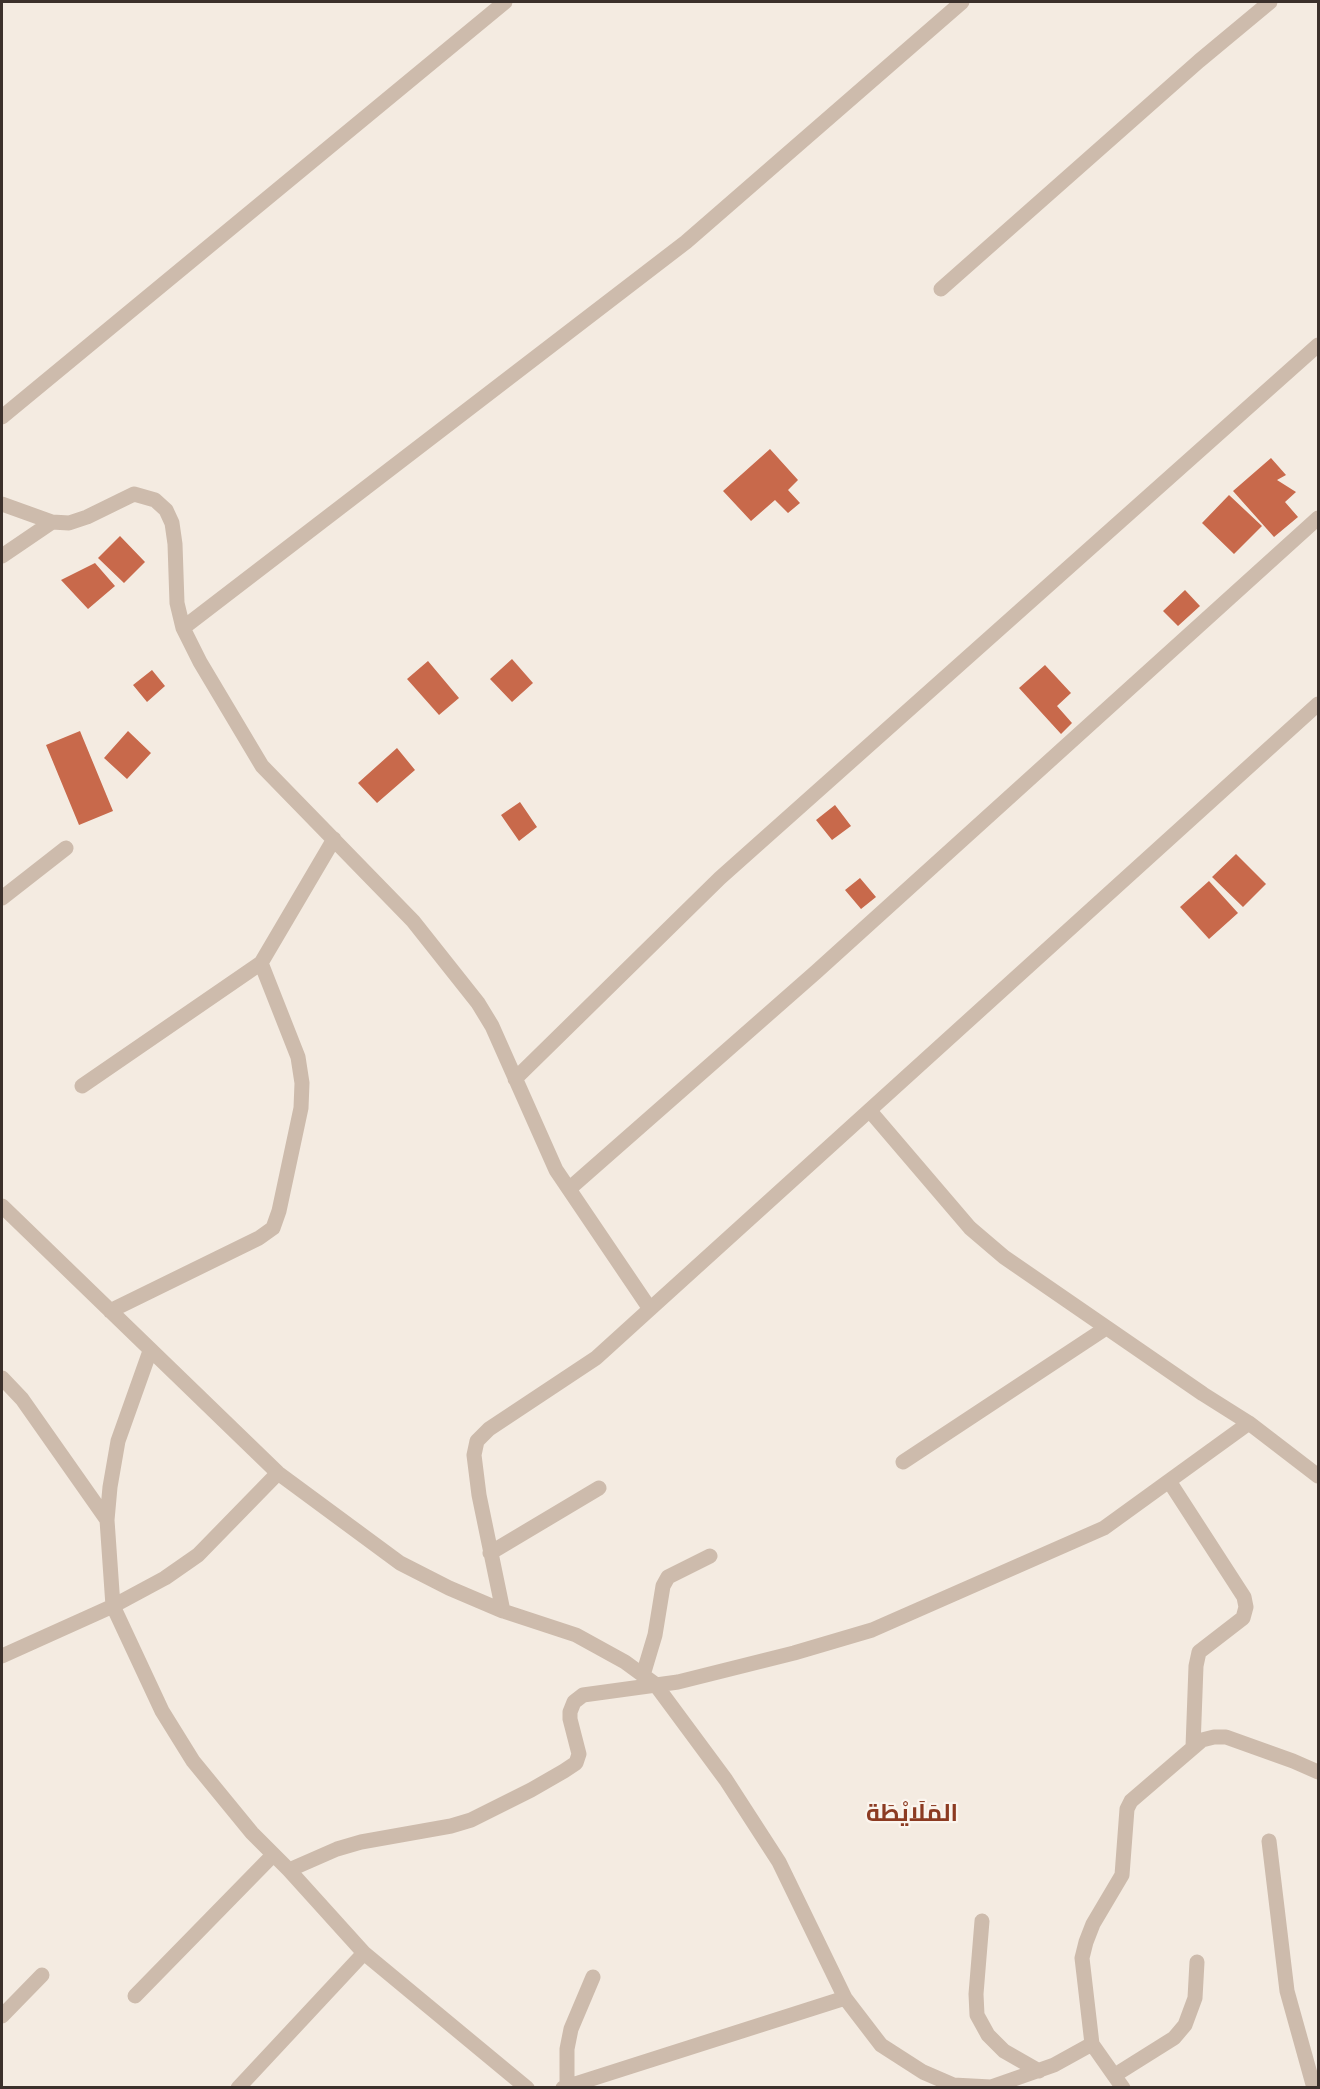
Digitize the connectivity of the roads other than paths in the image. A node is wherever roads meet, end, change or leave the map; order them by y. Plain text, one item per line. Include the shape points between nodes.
1 (505, 2) edge
2 (962, 2) edge
3 (1270, 2) edge
4 (941, 289) dead end
5 (1318, 345) edge
6 (2, 417) edge
7 (2, 504) edge
8 (1318, 518) edge
9 (52, 522) junction
10 (2, 556) edge
11 (183, 628) junction
12 (1318, 704) edge
13 (334, 839) junction
14 (66, 848) dead end
15 (2, 898) edge
16 (261, 963) junction
17 (515, 1079) junction
18 (82, 1086) dead end
19 (870, 1111) junction
20 (569, 1189) junction
21 (2, 1206) edge
22 (650, 1309) junction
23 (110, 1311) junction
24 (1106, 1328) junction
25 (150, 1351) junction
26 (2, 1378) edge
27 (1249, 1423) junction
28 (903, 1462) dead end
29 (278, 1473) junction
30 (1318, 1476) edge
31 (1169, 1481) junction
32 (599, 1488) dead end
33 (107, 1520) junction
34 (490, 1553) junction
35 (710, 1556) dead end
36 (113, 1606) junction
37 (503, 1611) junction
38 (2, 1656) edge
39 (649, 1680) junction
40 (1193, 1747) junction
41 (1318, 1772) edge
42 (1269, 1841) dead end
43 (273, 1855) junction
44 (289, 1870) junction
45 (982, 1921) dead end
46 (364, 1953) junction
47 (1197, 1962) dead end
48 (42, 1975) dead end
49 (593, 1977) dead end
50 (135, 1996) dead end
51 (845, 1998) junction
52 (2, 2016) edge
53 (1092, 2044) junction
54 (1039, 2071) junction
55 (1119, 2081) edge
56 (565, 2087) edge
57 (991, 2087) edge
58 (238, 2088) edge
59 (527, 2088) edge
60 (1314, 2088) edge

1 - 6 street
2 - 11 street via 686,242
3 - 4 street
5 - 17 street via 720,878
7 - 9 street
8 - 20 street via 816,972
9 - 10 street
9 - 11 street via 69,523 87,517 134,494 155,500 172,523 177,603
11 - 13 street via 262,766
12 - 19 street
13 - 16 street
13 - 17 street via 413,921 478,1003
14 - 15 street
16 - 18 street
16 - 23 street via 298,1057 302,1083 301,1108 273,1228 259,1239
17 - 20 street via 556,1170
19 - 22 street
19 - 24 street via 970,1228
20 - 22 street
21 - 23 street
22 - 34 street via 596,1358 477,1441 474,1455
23 - 25 street
24 - 27 street
24 - 28 street
25 - 29 street
25 - 33 street via 118,1441
26 - 33 street via 22,1399
27 - 30 street
27 - 31 street
29 - 36 street via 198,1554 165,1578
29 - 37 street via 400,1563
31 - 39 street via 1104,1528 872,1630 678,1682
31 - 40 street via 1244,1597 1246,1607 1243,1618 1199,1652
32 - 34 street
33 - 36 street
34 - 37 street
35 - 39 street via 668,1577 661,1592
36 - 38 street
36 - 43 street via 162,1711 193,1761
37 - 39 street via 576,1635
39 - 44 street via 583,1695 574,1702 570,1719 579,1754 576,1763 531,1791 471,1820 361,1842
39 - 51 street via 726,1780 779,1862
40 - 41 street via 1202,1740 1226,1737
40 - 53 street via 1138,1793 1127,1809 1122,1875 1093,1924 1082,1958
42 - 60 street via 1287,1991
43 - 44 street
43 - 50 street
44 - 46 street
45 - 54 street via 977,2015 988,2035 1004,2051
46 - 58 street
46 - 59 street
47 - 55 street via 1195,1998 1185,2025
48 - 52 street
49 - 56 street via 571,2029
51 - 56 street
51 - 57 street via 881,2045 923,2072 953,2085
53 - 54 street
53 - 55 street
54 - 57 street

